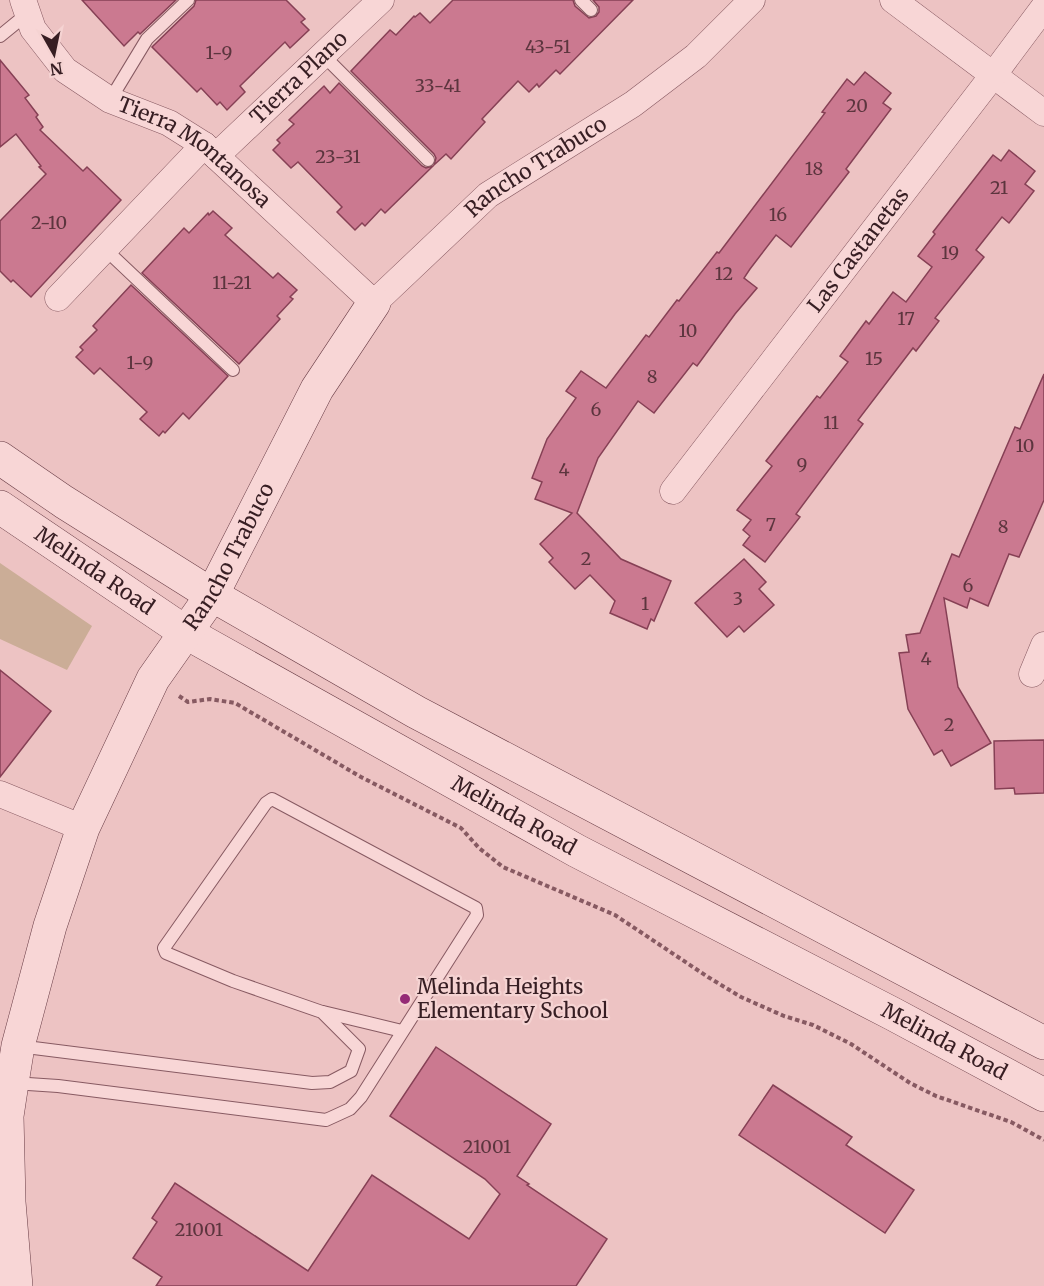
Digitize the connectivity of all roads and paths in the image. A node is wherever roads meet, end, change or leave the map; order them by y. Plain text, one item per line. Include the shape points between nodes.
1 (188, 0) edge
2 (381, 0) edge
3 (581, 0) edge
4 (752, 0) edge
5 (893, 0) edge
6 (25, 7) edge
7 (1044, 7) edge
8 (591, 10) dead end
9 (0, 36) edge
10 (322, 55) junction
11 (994, 74) junction
12 (110, 100) junction
13 (1044, 112) edge
14 (210, 151) junction
15 (428, 160) dead end
16 (105, 249) junction
17 (58, 298) dead end
18 (374, 303) junction
19 (233, 370) dead end
20 (0, 458) edge
21 (673, 491) dead end
22 (0, 507) edge
23 (212, 595) junction
24 (185, 632) junction
25 (1044, 645) edge
26 (1032, 674) dead end
27 (153, 680) junction
28 (0, 794) edge
29 (83, 828) junction
30 (322, 1012) junction
31 (402, 1031) junction
32 (1044, 1043) edge
33 (9, 1046) edge
34 (6, 1083) edge
35 (1044, 1095) edge
36 (1044, 1140) edge
37 (16, 1286) edge

1 - 12 lane via 147,39
2 - 10 street, Tierra Plano
3 - 8 lane
4 - 18 street, Rancho Trabuco via 696,56 633,105 488,195
5 - 11 street
6 - 9 lane
6 - 12 street, Tierra Montanosa via 33,29 65,70
7 - 11 street, Las Castanetas
10 - 14 street, Tierra Plano
10 - 15 lane
11 - 13 street
11 - 21 street, Las Castanetas
12 - 14 street, Tierra Montanosa via 170,123
14 - 16 street, Tierra Plano
14 - 18 street, Tierra Montanosa
16 - 17 street, Tierra Plano
16 - 19 lane
18 - 23 main road, Rancho Trabuco via 317,389
20 - 23 main road, Melinda Road
22 - 24 main road, Melinda Road
23 - 24 main road, Rancho Trabuco
23 - 32 main road, Melinda Road via 416,712
24 - 27 main road, Rancho Trabuco
24 - 35 main road, Melinda Road via 577,851
25 - 26 street
27 - 29 main road, Rancho Trabuco
27 - 36 path via 188,702 210,699 235,703 361,777 461,828 503,867 615,915 741,997 851,1044 909,1083 936,1096 1011,1122
28 - 29 street
29 - 33 main road, Rancho Trabuco
30 - 31 lane
30 - 31 lane via 233,981 166,953 164,948 272,799 476,908 477,915
30 - 33 lane via 359,1049 351,1071 330,1082
31 - 34 lane via 361,1097 350,1109 326,1119
33 - 34 main road, Rancho Trabuco
34 - 37 main road, Rancho Trabuco

